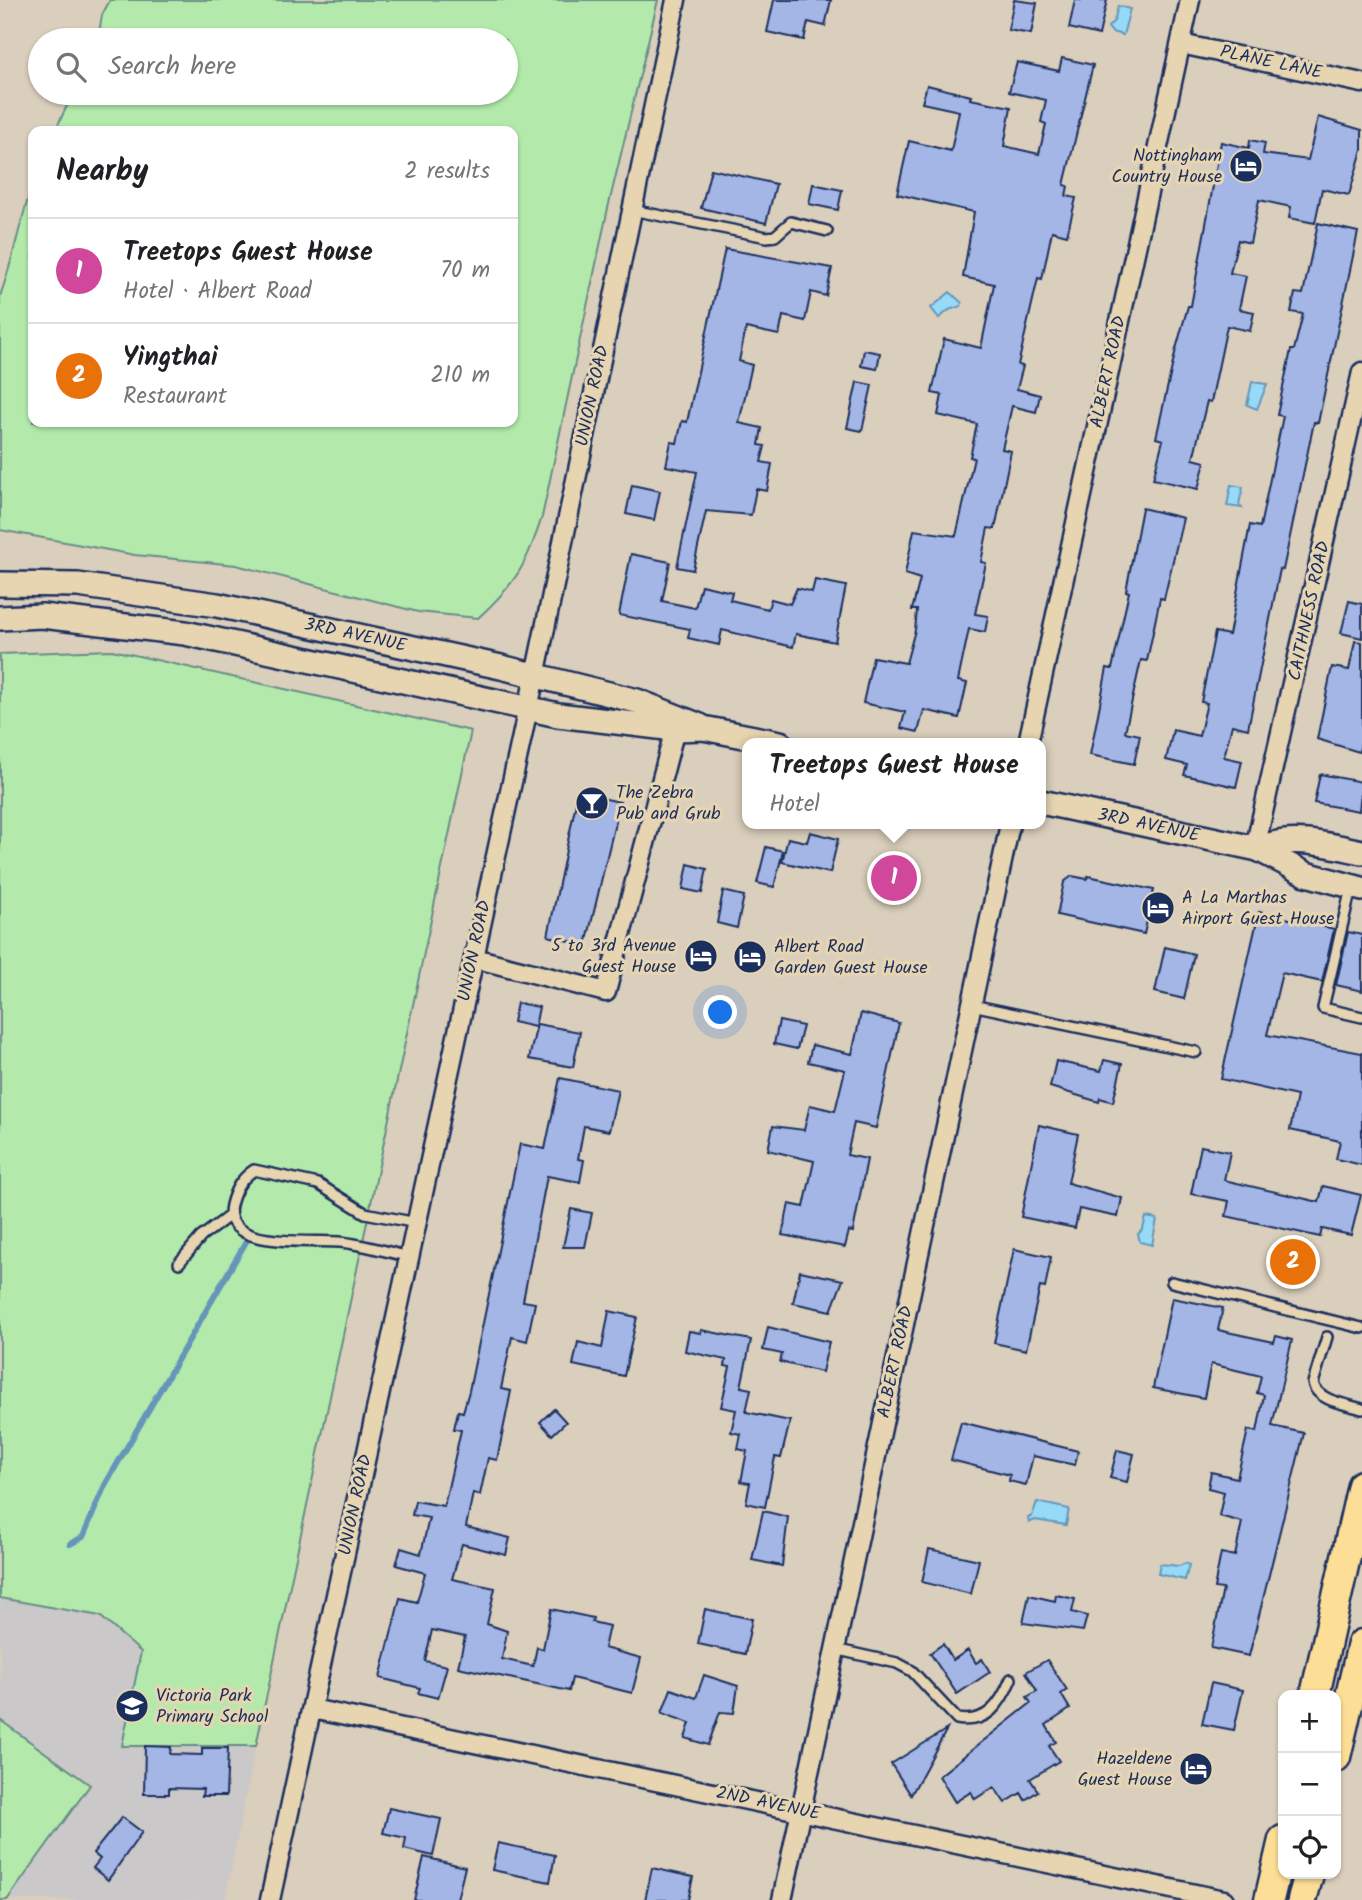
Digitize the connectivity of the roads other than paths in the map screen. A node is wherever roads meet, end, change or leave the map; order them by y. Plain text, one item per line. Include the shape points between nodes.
1 (676, 0) edge
2 (1190, 0) edge
3 (1181, 44) junction
4 (1362, 83) edge
5 (632, 210) junction
6 (827, 231) dead end
7 (1362, 372) edge
8 (0, 583) edge
9 (0, 618) edge
10 (535, 676) junction
11 (527, 709) junction
12 (703, 728) junction
13 (675, 729) junction
14 (754, 738) edge
15 (1029, 738) edge
16 (1046, 803) edge
17 (1009, 829) edge
18 (1257, 849) junction
19 (1362, 852) edge
20 (1357, 888) edge
21 (474, 958) junction
22 (972, 1005) junction
23 (1362, 1017) edge
24 (1196, 1052) dead end
25 (229, 1216) junction
26 (417, 1223) junction
27 (410, 1257) junction
28 (179, 1263) dead end
29 (1172, 1282) dead end
30 (1362, 1328) edge
31 (1327, 1337) dead end
32 (1362, 1409) edge
33 (1362, 1485) edge
34 (1362, 1644) edge
35 (834, 1649) junction
36 (1011, 1679) dead end
37 (1316, 1690) edge
38 (312, 1709) junction
39 (1337, 1753) edge
40 (801, 1811) junction
41 (1278, 1861) edge
42 (1308, 1879) edge
43 (270, 1900) edge
44 (782, 1900) edge
45 (1224, 1900) edge
46 (1269, 1900) edge
47 (1302, 1900) edge

1 - 5 street, UNION ROAD
2 - 3 street, ALBERT ROAD
3 - 4 street, PLANE LANE
3 - 15 street, ALBERT ROAD
5 - 6 lane via 766,237 775,236 791,222
5 - 10 street, UNION ROAD
7 - 18 street, CAITHNESS ROAD
8 - 10 street, 3RD AVENUE via 132,590
9 - 11 street, 3RD AVENUE via 42,616 185,633
10 - 11 street, UNION ROAD
10 - 12 street, 3RD AVENUE via 657,707
11 - 13 street, 3RD AVENUE
11 - 21 street, UNION ROAD
12 - 13 street, 3RD AVENUE
12 - 14 street, 3RD AVENUE
13 - 21 street via 606,992
16 - 18 street, 3RD AVENUE
17 - 22 street, ALBERT ROAD
18 - 19 street, 3RD AVENUE via 1283,841
18 - 20 street, 3RD AVENUE via 1291,868
20 - 23 lane via 1323,1008
21 - 26 street, UNION ROAD
22 - 24 lane
22 - 35 street, ALBERT ROAD
25 - 26 lane via 234,1191 254,1170 318,1184 365,1213
25 - 27 lane via 231,1222 277,1242 340,1242
25 - 28 lane via 201,1237
26 - 27 street, UNION ROAD
27 - 38 street, UNION ROAD
29 - 30 lane
31 - 32 lane via 1314,1391
33 - 37 main road
34 - 39 main road
35 - 36 lane via 897,1663 912,1671 957,1719 978,1720 988,1715
35 - 40 street, ALBERT ROAD
38 - 40 street, 2ND AVENUE
38 - 43 street, UNION ROAD
40 - 44 street, ALBERT ROAD
40 - 45 street, 2ND AVENUE
41 - 46 main road
42 - 47 main road

